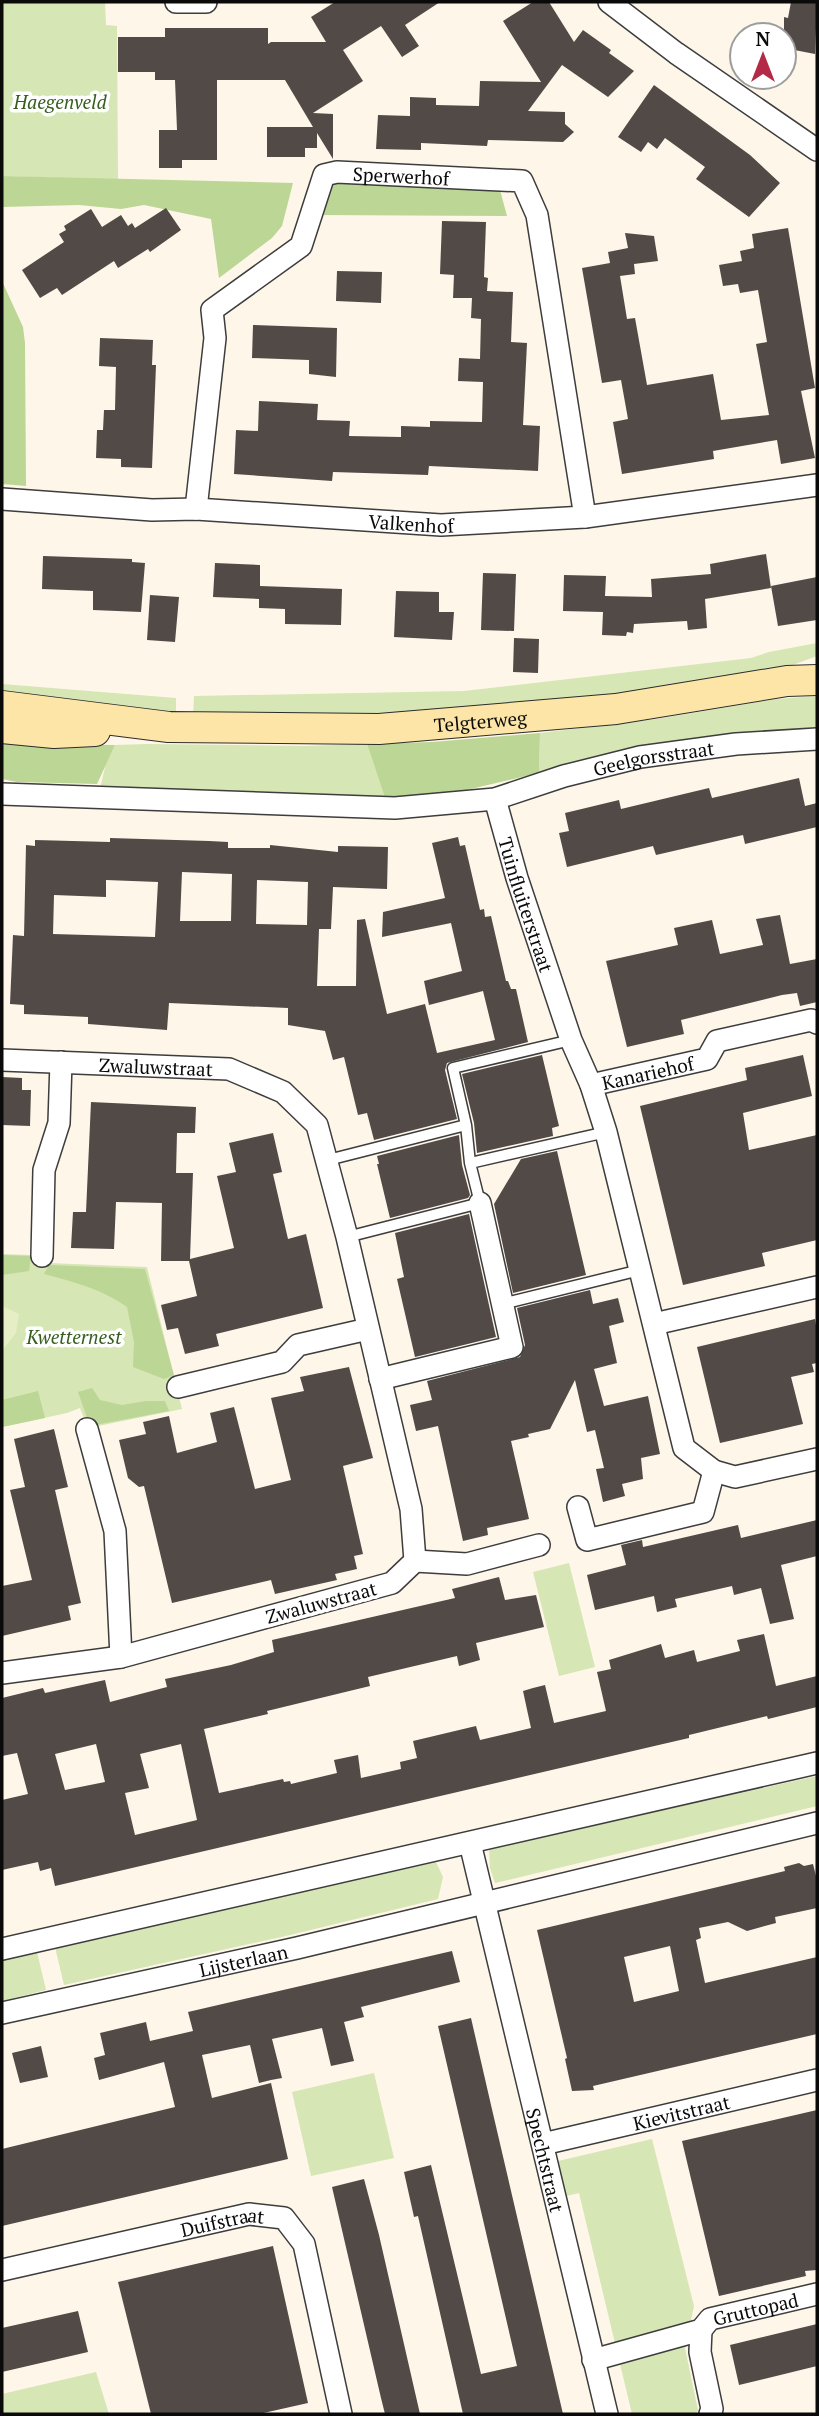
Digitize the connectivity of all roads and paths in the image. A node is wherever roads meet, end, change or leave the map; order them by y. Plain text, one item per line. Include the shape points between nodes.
1 (176, 2) edge
2 (206, 2) edge
3 (609, 2) edge
4 (817, 150) edge
5 (817, 485) edge
6 (2, 499) edge
7 (196, 509) junction
8 (585, 517) junction
9 (817, 671) edge
10 (817, 680) edge
11 (787, 681) junction
12 (2, 706) edge
13 (2, 727) edge
14 (169, 727) junction
15 (817, 739) edge
16 (2, 794) edge
17 (495, 799) junction
18 (817, 1023) edge
19 (572, 1040) junction
20 (2, 1060) edge
21 (61, 1062) junction
22 (591, 1085) junction
23 (466, 1125) junction
24 (606, 1132) junction
25 (328, 1160) junction
26 (470, 1163) junction
27 (480, 1203) junction
28 (347, 1237) junction
29 (42, 1256) dead end
30 (640, 1270) junction
31 (817, 1287) edge
32 (502, 1304) junction
33 (653, 1324) junction
34 (368, 1329) junction
35 (380, 1379) junction
36 (177, 1387) dead end
37 (87, 1429) dead end
38 (817, 1459) edge
39 (714, 1471) junction
40 (578, 1507) dead end
41 (539, 1545) dead end
42 (415, 1562) junction
43 (121, 1657) junction
44 (2, 1673) edge
45 (817, 1763) edge
46 (817, 1823) edge
47 (470, 1843) junction
48 (484, 1904) junction
49 (2, 1949) edge
50 (2, 2013) edge
51 (817, 2080) edge
52 (543, 2144) junction
53 (2, 2270) edge
54 (817, 2294) edge
55 (701, 2330) junction
56 (593, 2360) junction
57 (341, 2414) edge
58 (607, 2414) edge
59 (710, 2414) edge

1 - 2 street
3 - 4 street
5 - 8 street, Valkenhof
6 - 7 street, Valkenhof
7 - 8 street, Valkenhof via 441,525
7 - 8 street, Sperwerhof via 215,338 212,310 301,246 324,175 337,172 522,181 537,215
9 - 11 street, Telgterweg
10 - 11 street, Telgterweg
11 - 14 street, Telgterweg via 616,709 379,729
12 - 14 street, Telgterweg
13 - 14 street, Telgterweg via 54,733
15 - 17 street, Geelgorsstraat via 640,757
16 - 17 street via 382,808
17 - 19 street, Tuinfluiterstraat
18 - 22 street, Kanariehof via 811,1020 717,1041 707,1059
19 - 22 street, Tuinfluiterstraat
19 - 23 lane via 453,1068
20 - 21 street, Zwaluwstraat
21 - 25 street, Zwaluwstraat via 229,1069 283,1092 317,1125
21 - 29 street via 59,1123 44,1170
22 - 24 street, Tuinfluiterstraat
23 - 25 lane
23 - 26 lane
24 - 26 lane
24 - 30 street, Tuinfluiterstraat
25 - 28 street, Zwaluwstraat
26 - 27 lane
27 - 28 lane
27 - 32 street
28 - 34 street, Zwaluwstraat
30 - 32 lane
30 - 33 street, Tuinfluiterstraat
31 - 33 street
32 - 35 street via 512,1347
33 - 39 street, Tuinfluiterstraat via 684,1448
34 - 35 street, Zwaluwstraat
34 - 36 street via 298,1345 282,1362
35 - 42 street, Zwaluwstraat via 411,1509
37 - 43 street via 114,1531
38 - 39 street via 735,1476
39 - 40 street via 703,1512 587,1540
41 - 42 street via 467,1564
42 - 43 street, Zwaluwstraat via 392,1583
43 - 44 street, Zwaluwstraat
45 - 47 street
46 - 48 street, Lijsterlaan
47 - 48 street
47 - 49 street
48 - 50 street, Lijsterlaan
48 - 52 street, Spechtstraat
51 - 52 street, Kievitstraat
52 - 56 street, Spechtstraat
53 - 57 street, Duifstraat via 249,2214 284,2218 304,2244
54 - 55 street, Gruttopad via 710,2319
55 - 56 street, Gruttopad
55 - 59 street, Gruttopad
56 - 58 street, Spechtstraat

